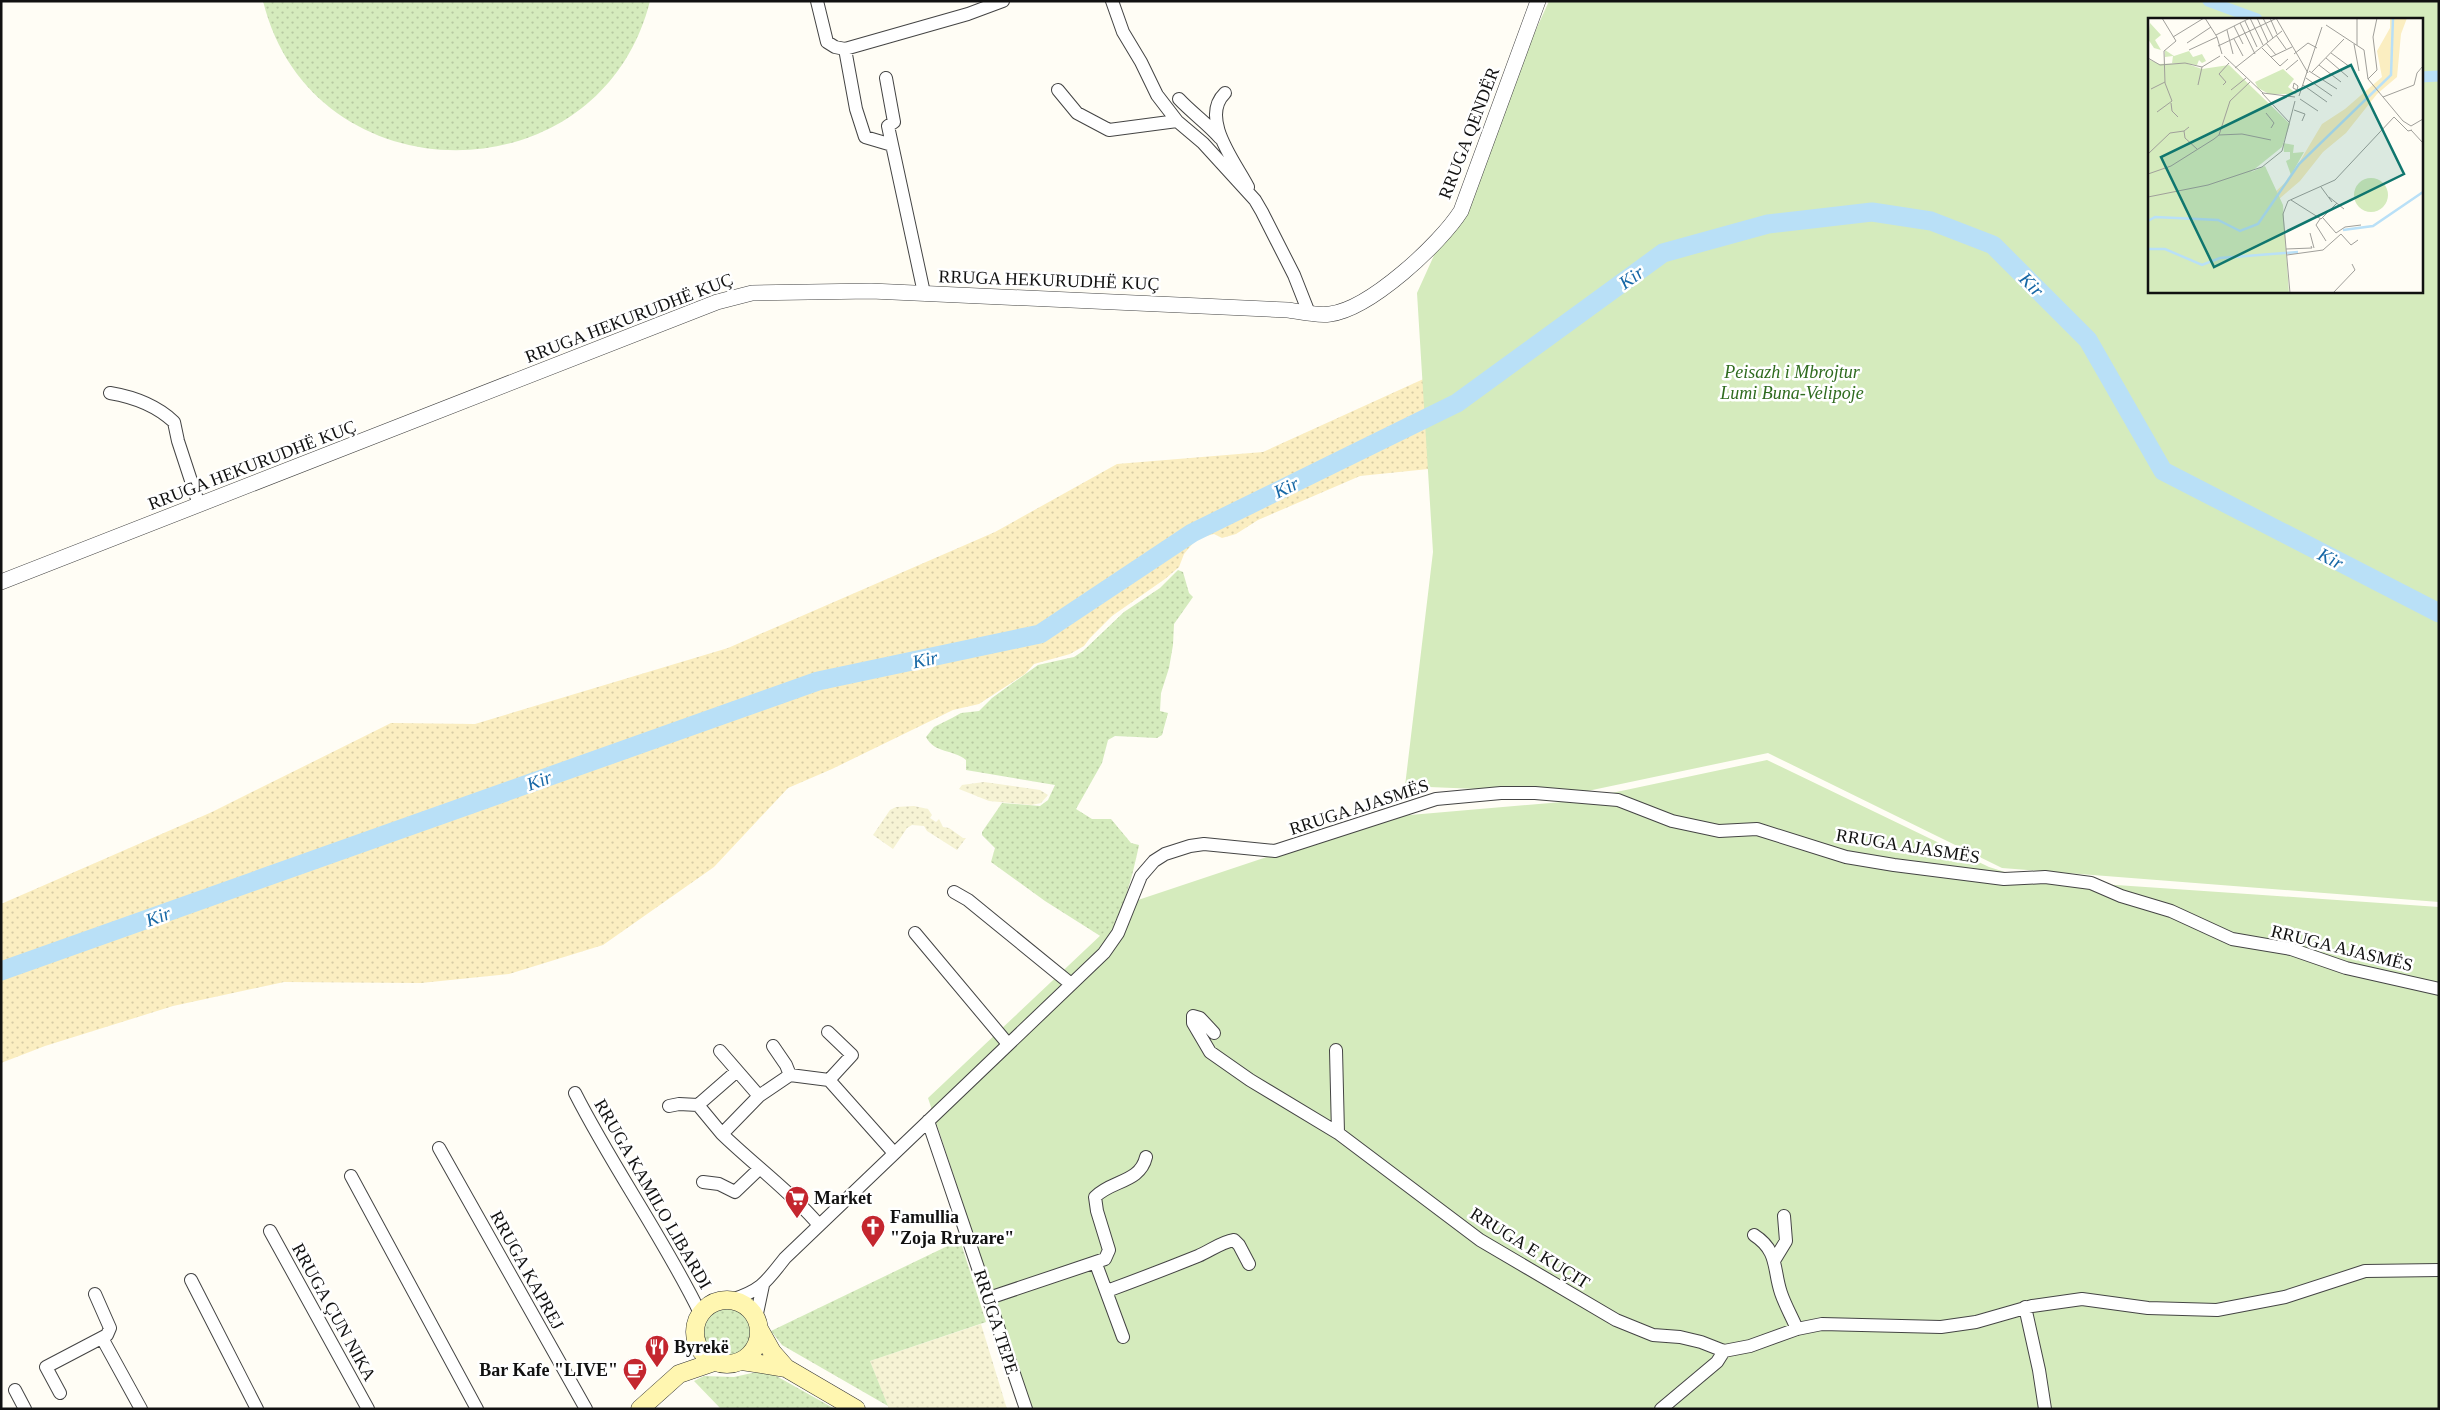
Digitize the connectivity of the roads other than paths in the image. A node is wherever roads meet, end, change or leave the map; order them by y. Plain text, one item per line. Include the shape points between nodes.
1 (817, 1) edge
2 (1003, 1) edge
3 (1112, 1) edge
4 (1538, 1) edge
5 (845, 49) junction
6 (886, 78) dead end
7 (1058, 90) dead end
8 (1225, 93) dead end
9 (1178, 99) dead end
10 (1177, 121) junction
11 (1220, 138) junction
12 (892, 145) junction
13 (1255, 200) junction
14 (924, 293) junction
15 (1309, 313) junction
16 (110, 393) dead end
17 (198, 504) junction
18 (1, 582) edge
19 (954, 892) dead end
20 (915, 933) dead end
21 (1071, 984) junction
22 (2439, 989) edge
23 (828, 1032) dead end
24 (1214, 1033) dead end
25 (1008, 1044) junction
26 (773, 1046) dead end
27 (1336, 1050) dead end
28 (720, 1051) dead end
29 (737, 1070) junction
30 (790, 1075) junction
31 (829, 1080) junction
32 (575, 1093) dead end
33 (759, 1096) junction
34 (698, 1105) junction
35 (669, 1106) dead end
36 (928, 1121) junction
37 (1338, 1133) junction
38 (722, 1134) junction
39 (438, 1148) dead end
40 (894, 1153) junction
41 (1146, 1157) dead end
42 (759, 1169) junction
43 (351, 1176) dead end
44 (703, 1182) dead end
45 (1784, 1216) dead end
46 (819, 1225) junction
47 (270, 1232) dead end
48 (1754, 1235) dead end
49 (1775, 1259) junction
50 (1096, 1264) junction
51 (1249, 1264) dead end
52 (2439, 1270) edge
53 (191, 1280) dead end
54 (764, 1285) junction
55 (1106, 1291) junction
56 (95, 1294) dead end
57 (988, 1298) junction
58 (731, 1300) junction
59 (2025, 1307) junction
60 (700, 1313) junction
61 (758, 1323) junction
62 (1798, 1329) junction
63 (1123, 1336) dead end
64 (102, 1338) junction
65 (696, 1341) junction
66 (1724, 1351) junction
67 (742, 1360) junction
68 (714, 1362) junction
69 (786, 1368) junction
70 (679, 1374) junction
71 (15, 1390) dead end
72 (60, 1393) dead end
73 (649, 1406) edge
74 (25, 1409) edge
75 (140, 1409) edge
76 (257, 1409) edge
77 (368, 1409) edge
78 (477, 1409) edge
79 (586, 1409) edge
80 (856, 1409) edge
81 (1026, 1409) edge
82 (1661, 1409) edge
83 (2044, 1409) edge

1 - 5 street via 827,42
2 - 5 street via 959,17
3 - 10 street via 1123,32 1157,95
4 - 15 street, RRUGA QENDËR via 1471,188 1453,223 1414,263 1375,294 1339,312
5 - 12 street via 864,137
6 - 12 street via 894,122 888,126
7 - 10 street via 1077,113 1109,130
8 - 11 street via 1218,100 1217,109
9 - 11 street
10 - 13 street via 1203,142
11 - 13 street
12 - 14 street
13 - 15 street via 1287,259
14 - 15 street, RRUGA HEKURUDHË KUÇ
14 - 17 street, RRUGA HEKURUDHË KUÇ via 764,292 729,298
16 - 17 street via 128,396 153,407 174,422
17 - 18 street, RRUGA HEKURUDHË KUÇ
19 - 21 street
20 - 25 street
21 - 22 street, RRUGA AJASMËS via 1112,943 1140,876 1164,854 1204,844 1275,851 1436,799 1501,793 1618,800 1672,821 1709,829 1757,829 1861,860 2004,879 2045,877 2091,883 2171,911 2232,939 2290,949 2346,968
21 - 25 street
23 - 31 street via 852,1055
24 - 37 street, RRUGA E KUÇIT via 1200,1018 1193,1016 1193,1023 1210,1052
25 - 36 street
26 - 30 street
27 - 37 street
28 - 29 street
29 - 33 street
29 - 34 street
30 - 31 street
30 - 33 street
31 - 40 street
32 - 60 street, RRUGA KAMILO LIBARDI via 596,1135 675,1263
33 - 38 street
34 - 35 street
34 - 38 street
36 - 40 street
36 - 57 street, RRUGA TEPE
37 - 66 street, RRUGA E KUÇIT via 1432,1202 1456,1224 1592,1307 1653,1335 1680,1337
38 - 42 street
39 - 79 street, RRUGA KAPREJ
40 - 46 street
41 - 50 street via 1141,1171 1135,1176 1095,1197 1109,1250 1106,1259
42 - 44 street via 735,1192 719,1184
42 - 46 street via 781,1185
43 - 78 street
45 - 49 street via 1786,1240
46 - 54 street via 785,1258
47 - 77 street, RRUGA ÇUN NIKA
48 - 49 street via 1765,1243
49 - 62 street via 1781,1293
50 - 55 street
50 - 57 street
51 - 55 street via 1239,1245 1234,1240 1227,1241 1165,1270
52 - 59 street via 2366,1271 2286,1298 2217,1310 2148,1308 2082,1299
53 - 76 street
54 - 58 street via 753,1293
54 - 61 street
55 - 63 street
56 - 64 street via 110,1328
57 - 81 street, RRUGA TEPE
58 - 60 main road via 709,1305
58 - 61 main road via 741,1303
59 - 62 street via 1976,1322 1941,1327 1836,1323
59 - 83 street
60 - 65 main road via 695,1326
61 - 67 main road via 758,1342 752,1353
61 - 69 main road via 772,1352
62 - 66 street via 1750,1346
64 - 72 street via 46,1366
64 - 75 street
65 - 68 main road
65 - 70 main road
66 - 82 street via 1717,1362
67 - 68 main road via 728,1364
67 - 69 main road
68 - 70 main road
69 - 80 main road
70 - 73 main road
71 - 74 street

